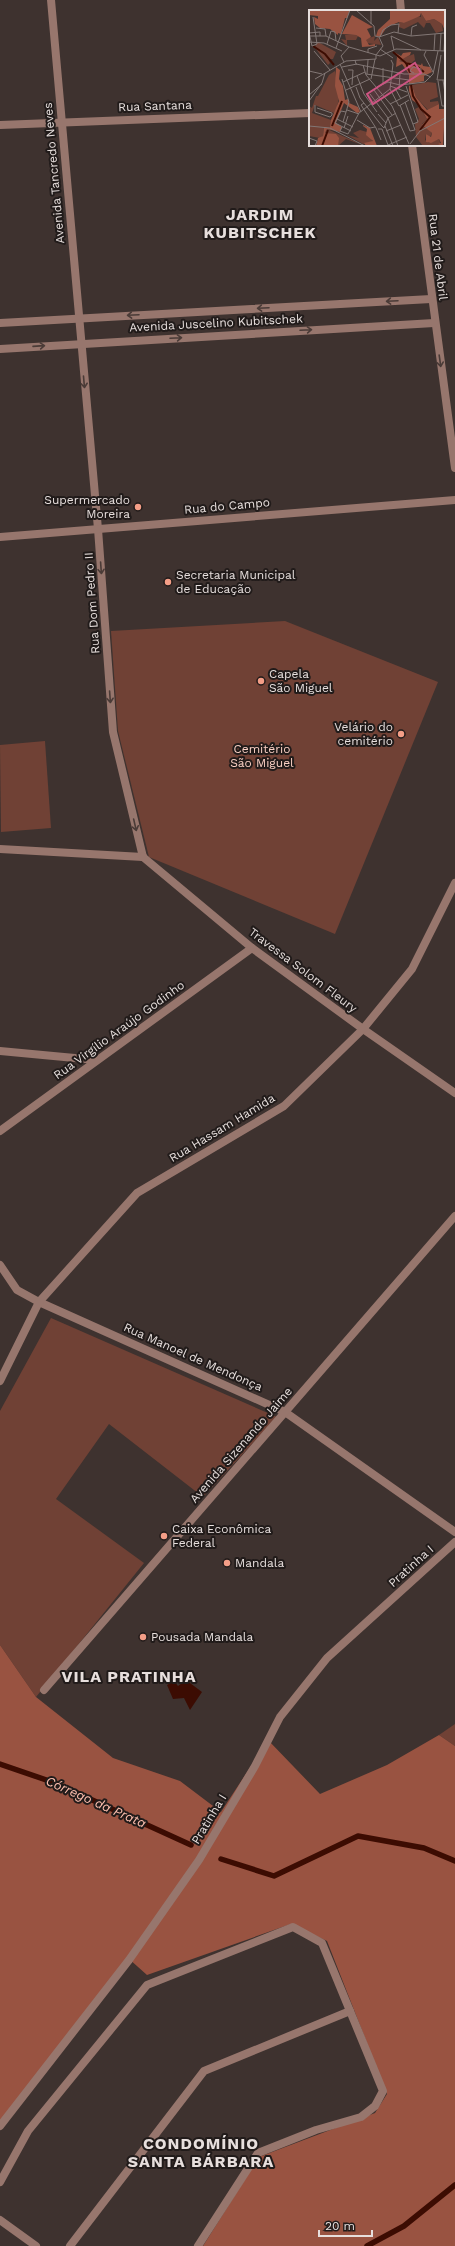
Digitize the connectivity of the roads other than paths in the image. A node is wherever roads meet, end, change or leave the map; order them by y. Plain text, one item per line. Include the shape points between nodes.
1 (51, 0) edge
2 (400, 0) edge
3 (401, 10) edge
4 (309, 113) edge
5 (62, 122) junction
6 (0, 125) edge
7 (412, 146) edge
8 (431, 299) junction
9 (79, 318) junction
10 (0, 323) edge
11 (434, 323) junction
12 (81, 343) junction
13 (0, 349) edge
14 (455, 468) edge
15 (455, 500) edge
16 (98, 529) junction
17 (0, 537) edge
18 (0, 849) edge
19 (143, 857) junction
20 (455, 883) edge
21 (252, 948) junction
22 (363, 1029) junction
23 (0, 1051) edge
24 (96, 1060) junction
25 (455, 1093) edge
26 (0, 1131) edge
27 (455, 1216) edge
28 (0, 1264) edge
29 (39, 1302) junction
30 (0, 1381) edge
31 (285, 1412) junction
32 (455, 1532) edge
33 (455, 1542) edge
34 (44, 1690) dead end
35 (350, 2011) junction
36 (0, 2126) edge
37 (0, 2182) edge
38 (0, 2220) edge
39 (36, 2246) edge
40 (70, 2246) edge
41 (198, 2246) edge

1 - 5 street, Avenida Tancredo Neves
2 - 3 street
4 - 5 street, Rua Santana
5 - 6 street, Rua Santana
5 - 9 street, Avenida Tancredo Neves
7 - 8 street, Rua 21 de Abril
8 -> 9 street, Avenida Juscelino Kubitschek
8 - 11 street, Rua 21 de Abril
9 - 10 street, Avenida Juscelino Kubitschek
9 - 12 street, Avenida Tancredo Neves
12 -> 11 street, Avenida Juscelino Kubitschek
11 -> 14 street, Rua 21 de Abril
13 -> 12 street, Avenida Juscelino Kubitschek
12 -> 16 street, Rua Dom Pedro II
15 - 16 street, Rua do Campo
16 - 17 street, Rua do Campo
16 -> 19 street, Rua Dom Pedro II via 113,732
18 - 19 street
19 - 21 street, Travessa Solom Fleury
20 - 22 street, Rua Hassam Hamida via 412,969
21 - 22 street, Travessa Solom Fleury
21 - 24 street, Rua Virgílio Araújo Godinho
22 - 25 street, Travessa Solom Fleury
22 - 29 street, Rua Hassam Hamida via 284,1106 137,1193
23 - 24 street
24 - 26 street, Rua Virgílio Araújo Godinho
27 - 31 street, Avenida Sizenando Jaime
28 - 29 street, Rua Manoel de Mendonça via 17,1290
29 - 30 street, Rua Hassam Hamida
29 - 31 street, Rua Manoel de Mendonça
31 - 32 street, Rua Manoel de Mendonça
31 - 34 street, Avenida Sizenando Jaime
33 - 36 street, Pratinha I via 326,1658 280,1717 255,1766 195,1866 129,1960
35 - 37 street via 322,1943 293,1927 147,1985 28,2131
35 - 40 street via 204,2071
35 - 41 street via 383,2091 375,2106 361,2117 316,2130 258,2153
38 - 39 street

